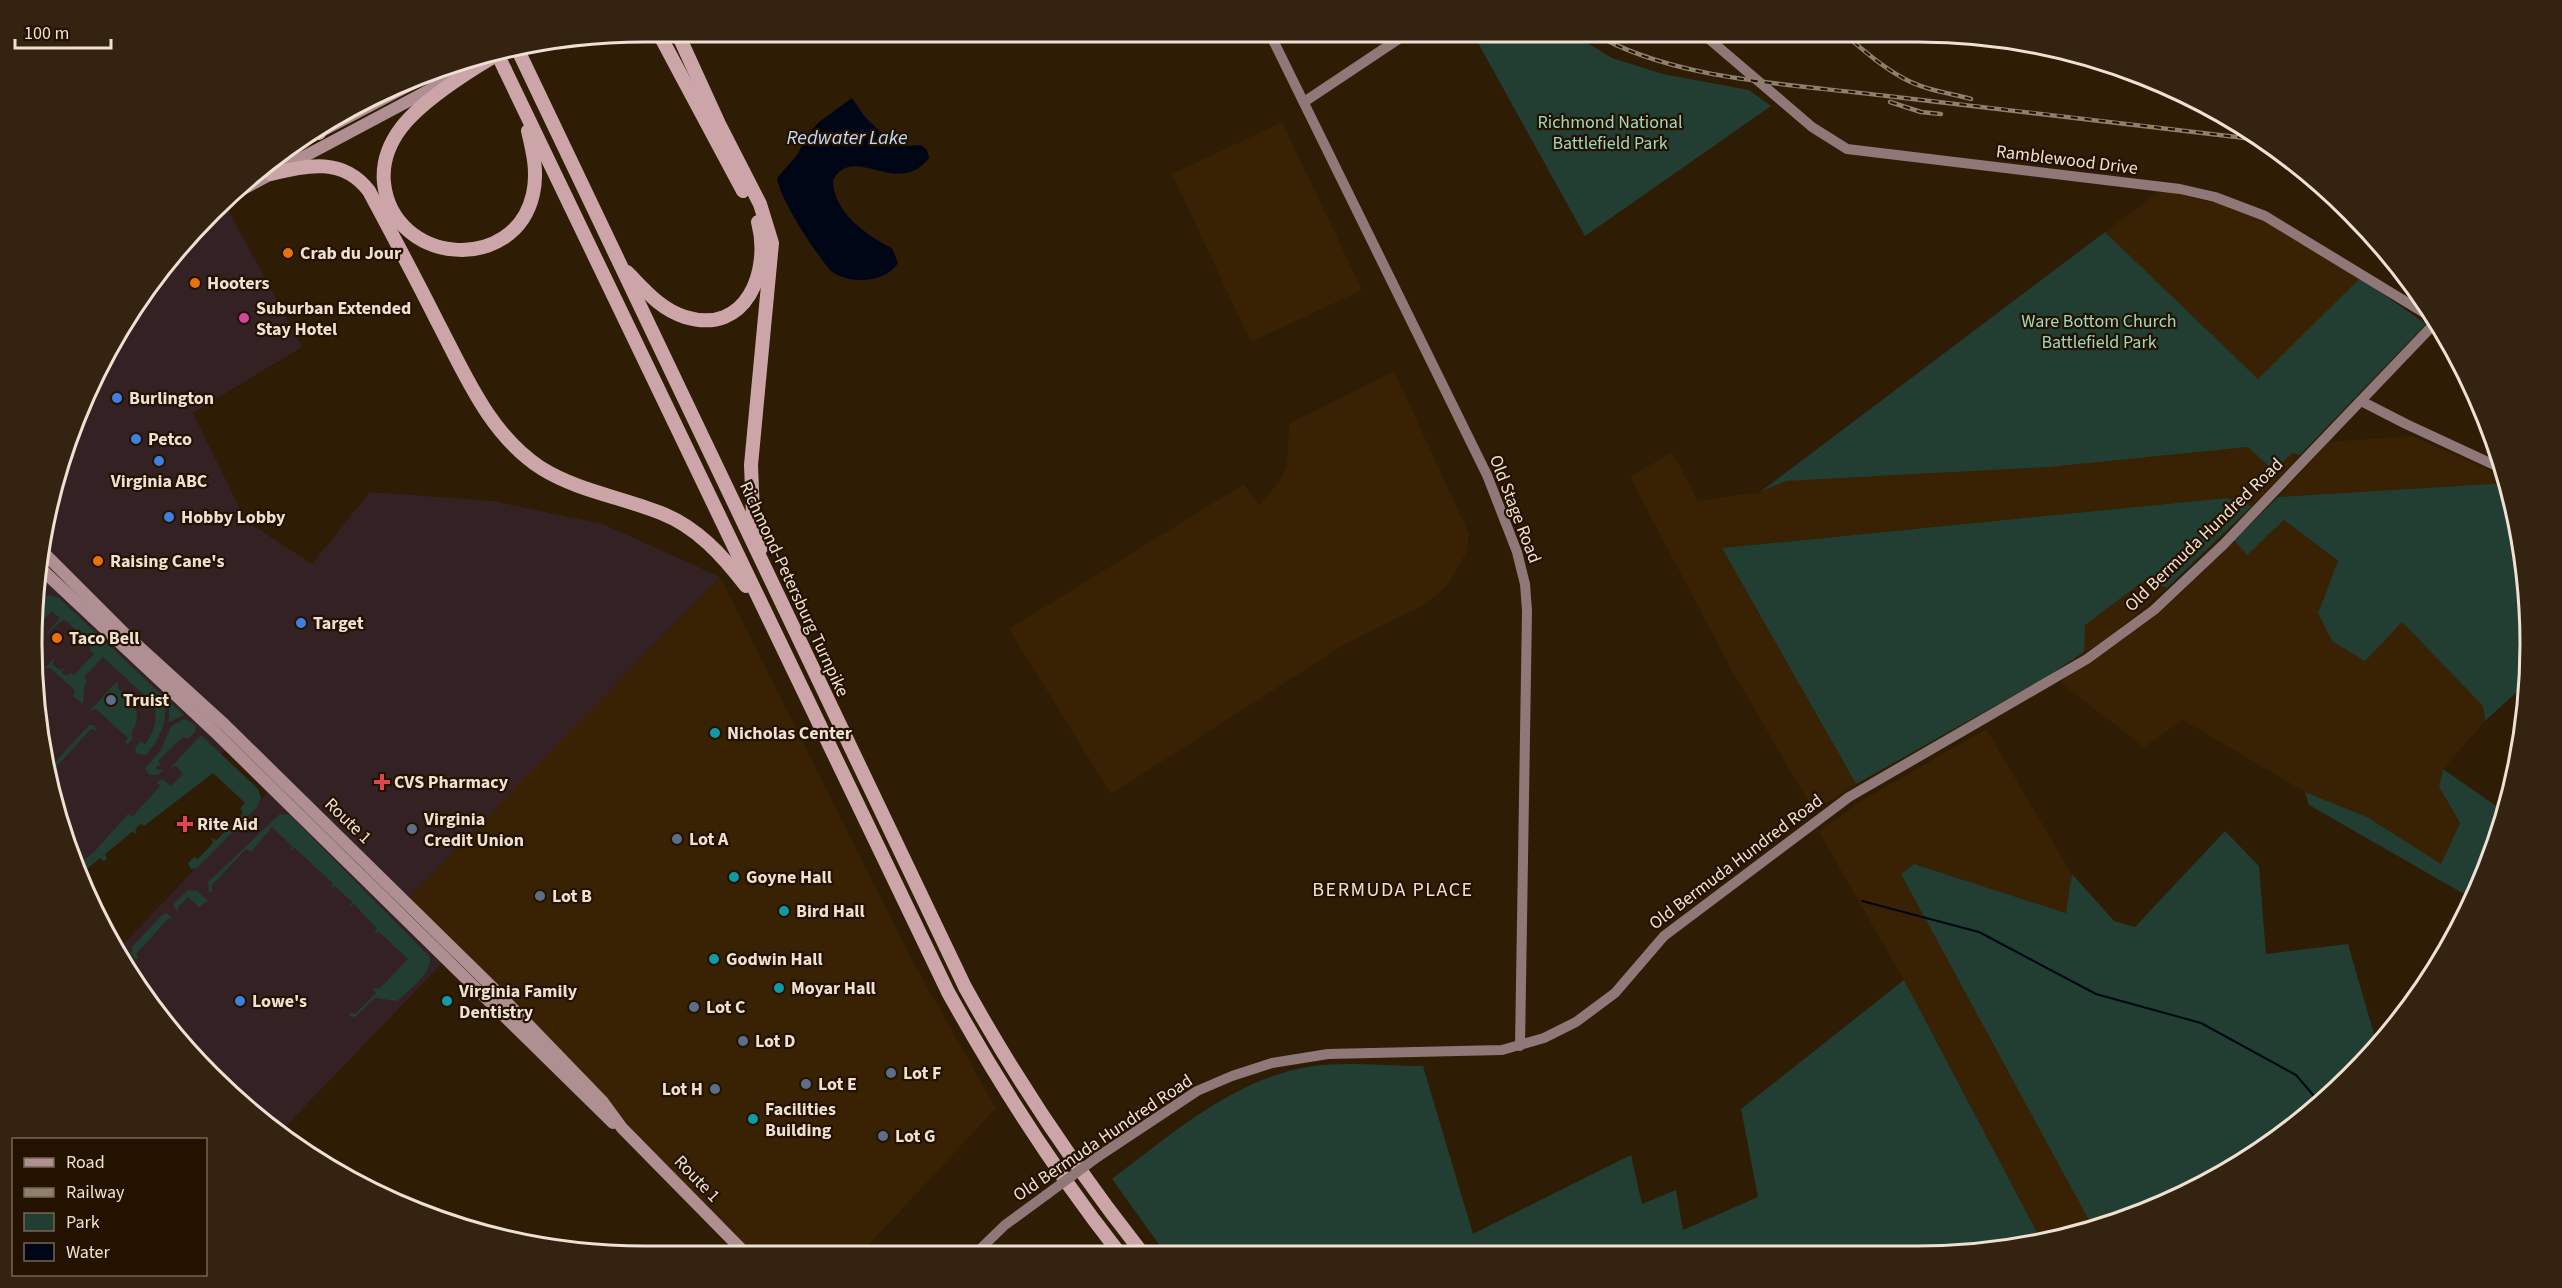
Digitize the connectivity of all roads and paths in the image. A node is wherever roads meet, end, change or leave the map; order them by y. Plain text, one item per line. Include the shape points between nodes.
1 (663, 42) edge
2 (682, 42) edge
3 (1274, 42) edge
4 (1394, 42) edge
5 (1713, 42) edge
6 (520, 56) edge
7 (496, 61) edge
8 (477, 66) edge
9 (466, 69) edge
10 (1304, 102) junction
11 (521, 105) junction
12 (271, 174) junction
13 (262, 179) edge
14 (620, 264) junction
15 (2420, 311) edge
16 (2430, 328) edge
17 (2361, 401) junction
18 (2492, 464) edge
19 (48, 557) edge
20 (46, 574) edge
21 (771, 582) junction
22 (764, 610) junction
23 (1520, 1046) junction
24 (622, 1128) junction
25 (738, 1246) edge
26 (984, 1246) edge
27 (1114, 1246) edge
28 (1137, 1246) edge

1 - 14 highway via 752,208 762,243 762,265 756,285 744,302 730,313 704,320 663,307
2 - 21 highway via 760,204 772,243 750,484 753,514
3 - 10 street, Old Stage Road
4 - 10 street
5 - 15 street, Ramblewood Drive via 1812,127 1847,149 2180,189 2215,197 2275,222
6 - 14 highway, Richmond-Petersburg Turnpike
7 - 11 highway, Richmond-Petersburg Turnpike, bridge via 505,70
8 - 11 highway via 422,106 392,143 384,166 385,189 392,210 404,227 430,244 456,251 488,246 513,229 530,206 535,182 534,158
9 - 12 main road
10 - 23 street, Old Stage Road via 1481,463 1521,567 1527,611
11 - 22 highway, Richmond-Petersburg Turnpike
12 - 13 main road
12 - 22 highway via 323,165 340,168 361,181 476,393 508,440 566,481 663,513 688,528 727,561
14 - 21 highway, Richmond-Petersburg Turnpike
16 - 17 street, Old Bermuda Hundred Road
17 - 18 street
17 - 23 street, Old Bermuda Hundred Road via 2210,558 2133,627 2049,682 1849,797 1664,936 1615,993 1593,1010 1559,1031
19 - 24 main road, Route 1 via 504,999 603,1102
20 - 24 main road, Route 1 via 222,739 606,1118
21 - 28 highway, Richmond-Petersburg Turnpike via 974,1004 1036,1107
22 - 27 highway, Richmond-Petersburg Turnpike via 954,1002 1000,1084
23 - 26 street, Old Bermuda Hundred Road, bridge via 1489,1051 1328,1054 1272,1063 1232,1076 1197,1091 1099,1156
24 - 25 main road, Route 1

